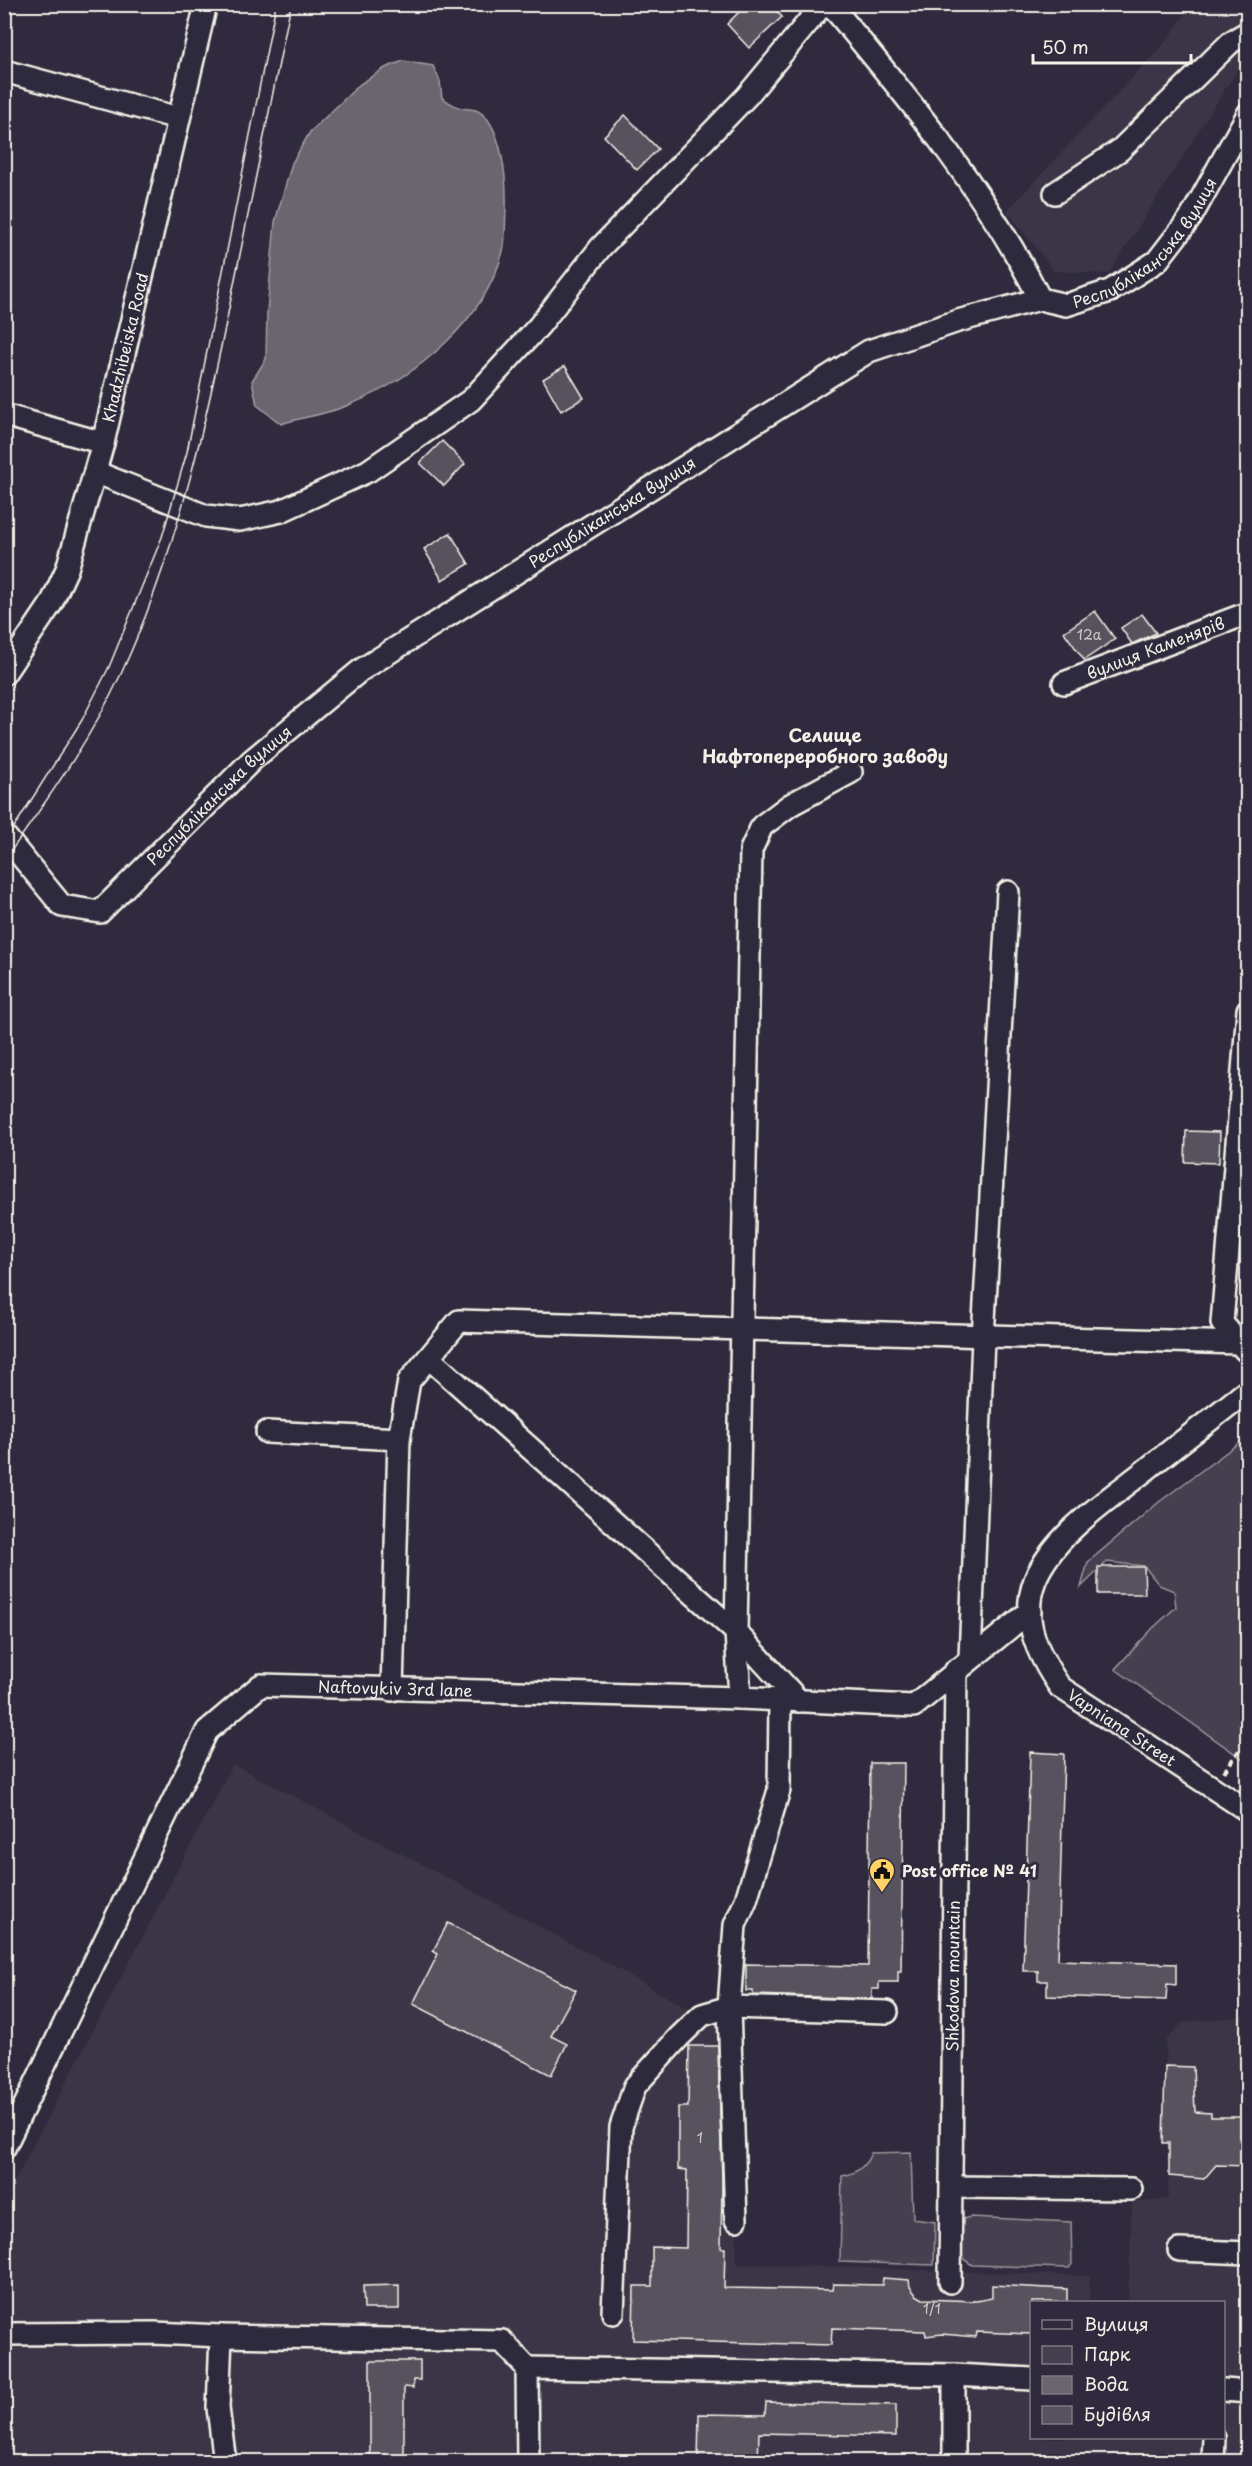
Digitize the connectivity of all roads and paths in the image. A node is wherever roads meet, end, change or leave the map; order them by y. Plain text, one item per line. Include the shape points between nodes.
1 (206, 4) edge
2 (823, 4) edge
3 (830, 4) edge
4 (1248, 32) edge
5 (4, 71) edge
6 (1248, 114) edge
7 (178, 118) junction
8 (1055, 193) dead end
9 (1040, 299) junction
10 (4, 415) edge
11 (104, 443) junction
12 (95, 472) junction
13 (1248, 613) edge
14 (4, 674) edge
15 (1064, 683) dead end
16 (851, 772) dead end
17 (4, 835) edge
18 (1008, 892) dead end
19 (1248, 1010) edge
20 (743, 1331) junction
21 (983, 1338) junction
22 (1244, 1348) edge
23 (429, 1358) junction
24 (1248, 1390) edge
25 (267, 1432) dead end
26 (399, 1439) junction
27 (1030, 1611) junction
28 (736, 1632) junction
29 (963, 1664) junction
30 (392, 1690) junction
31 (740, 1698) junction
32 (790, 1700) junction
33 (1248, 1749) edge
34 (1213, 1787) junction
35 (1248, 1811) edge
36 (729, 2007) junction
37 (887, 2012) dead end
38 (4, 2148) edge
39 (952, 2187) junction
40 (1131, 2189) dead end
41 (736, 2220) dead end
42 (1179, 2250) dead end
43 (1248, 2253) edge
44 (950, 2282) dead end
45 (613, 2313) dead end
46 (4, 2334) edge
47 (221, 2336) junction
48 (526, 2368) junction
49 (954, 2375) junction
50 (1030, 2379) edge
51 (1225, 2390) edge
52 (1248, 2392) edge
53 (1214, 2439) edge
54 (225, 2462) edge
55 (528, 2462) edge
56 (954, 2462) edge
57 (1214, 2462) edge

1 - 7 street, Khadzhibeiska Road
2 - 12 street via 747,96 601,247 539,326 471,400 368,471 281,511 240,520 206,516
3 - 9 street via 899,86 969,180
4 - 8 street via 1231,42 1120,150
5 - 7 street
6 - 9 street, Республіканська вулиця via 1191,217 1157,261 1110,291 1066,304
7 - 11 street, Khadzhibeiska Road
9 - 17 street, Республіканська вулиця via 869,351 361,670 252,760 100,912 62,906
10 - 11 street
11 - 12 street, Khadzhibeiska Road
12 - 14 street, Khadzhibeiska Road via 67,569 51,604
13 - 15 street, вулиця Каменярів
16 - 20 street via 790,805 762,826 752,850
18 - 21 street, Shkodova mountain
19 - 22 street via 1222,1323
20 - 21 street
20 - 23 street via 459,1322
20 - 28 street
21 - 22 street
21 - 29 street, Shkodova mountain
23 - 26 street via 410,1381
23 - 28 street
24 - 27 street, Vapniana Street via 1082,1520 1050,1554 1035,1581
25 - 26 street
26 - 30 street
27 - 29 street, Naftovykiv 3rd lane
27 - 34 street, Vapniana Street via 1030,1628 1042,1661 1060,1686
28 - 31 street
28 - 32 street
29 - 32 street, Naftovykiv 3rd lane via 914,1706
29 - 39 street, Shkodova mountain
30 - 31 street, Naftovykiv 3rd lane
30 - 38 street, Naftovykiv 3rd lane via 261,1685 207,1731
31 - 32 street, Naftovykiv 3rd lane
32 - 36 street via 779,1790 735,1925
33 - 34 path via 1238,1752
34 - 35 street, Vapniana Street
36 - 37 street
36 - 41 street
36 - 45 street via 702,2015 635,2086 621,2127
39 - 40 street
39 - 44 street, Shkodova mountain
42 - 43 street
46 - 47 street
47 - 48 street via 502,2341
47 - 54 street via 218,2408
48 - 49 street
48 - 55 street
49 - 50 street
49 - 56 street
51 - 52 street
53 - 57 street

